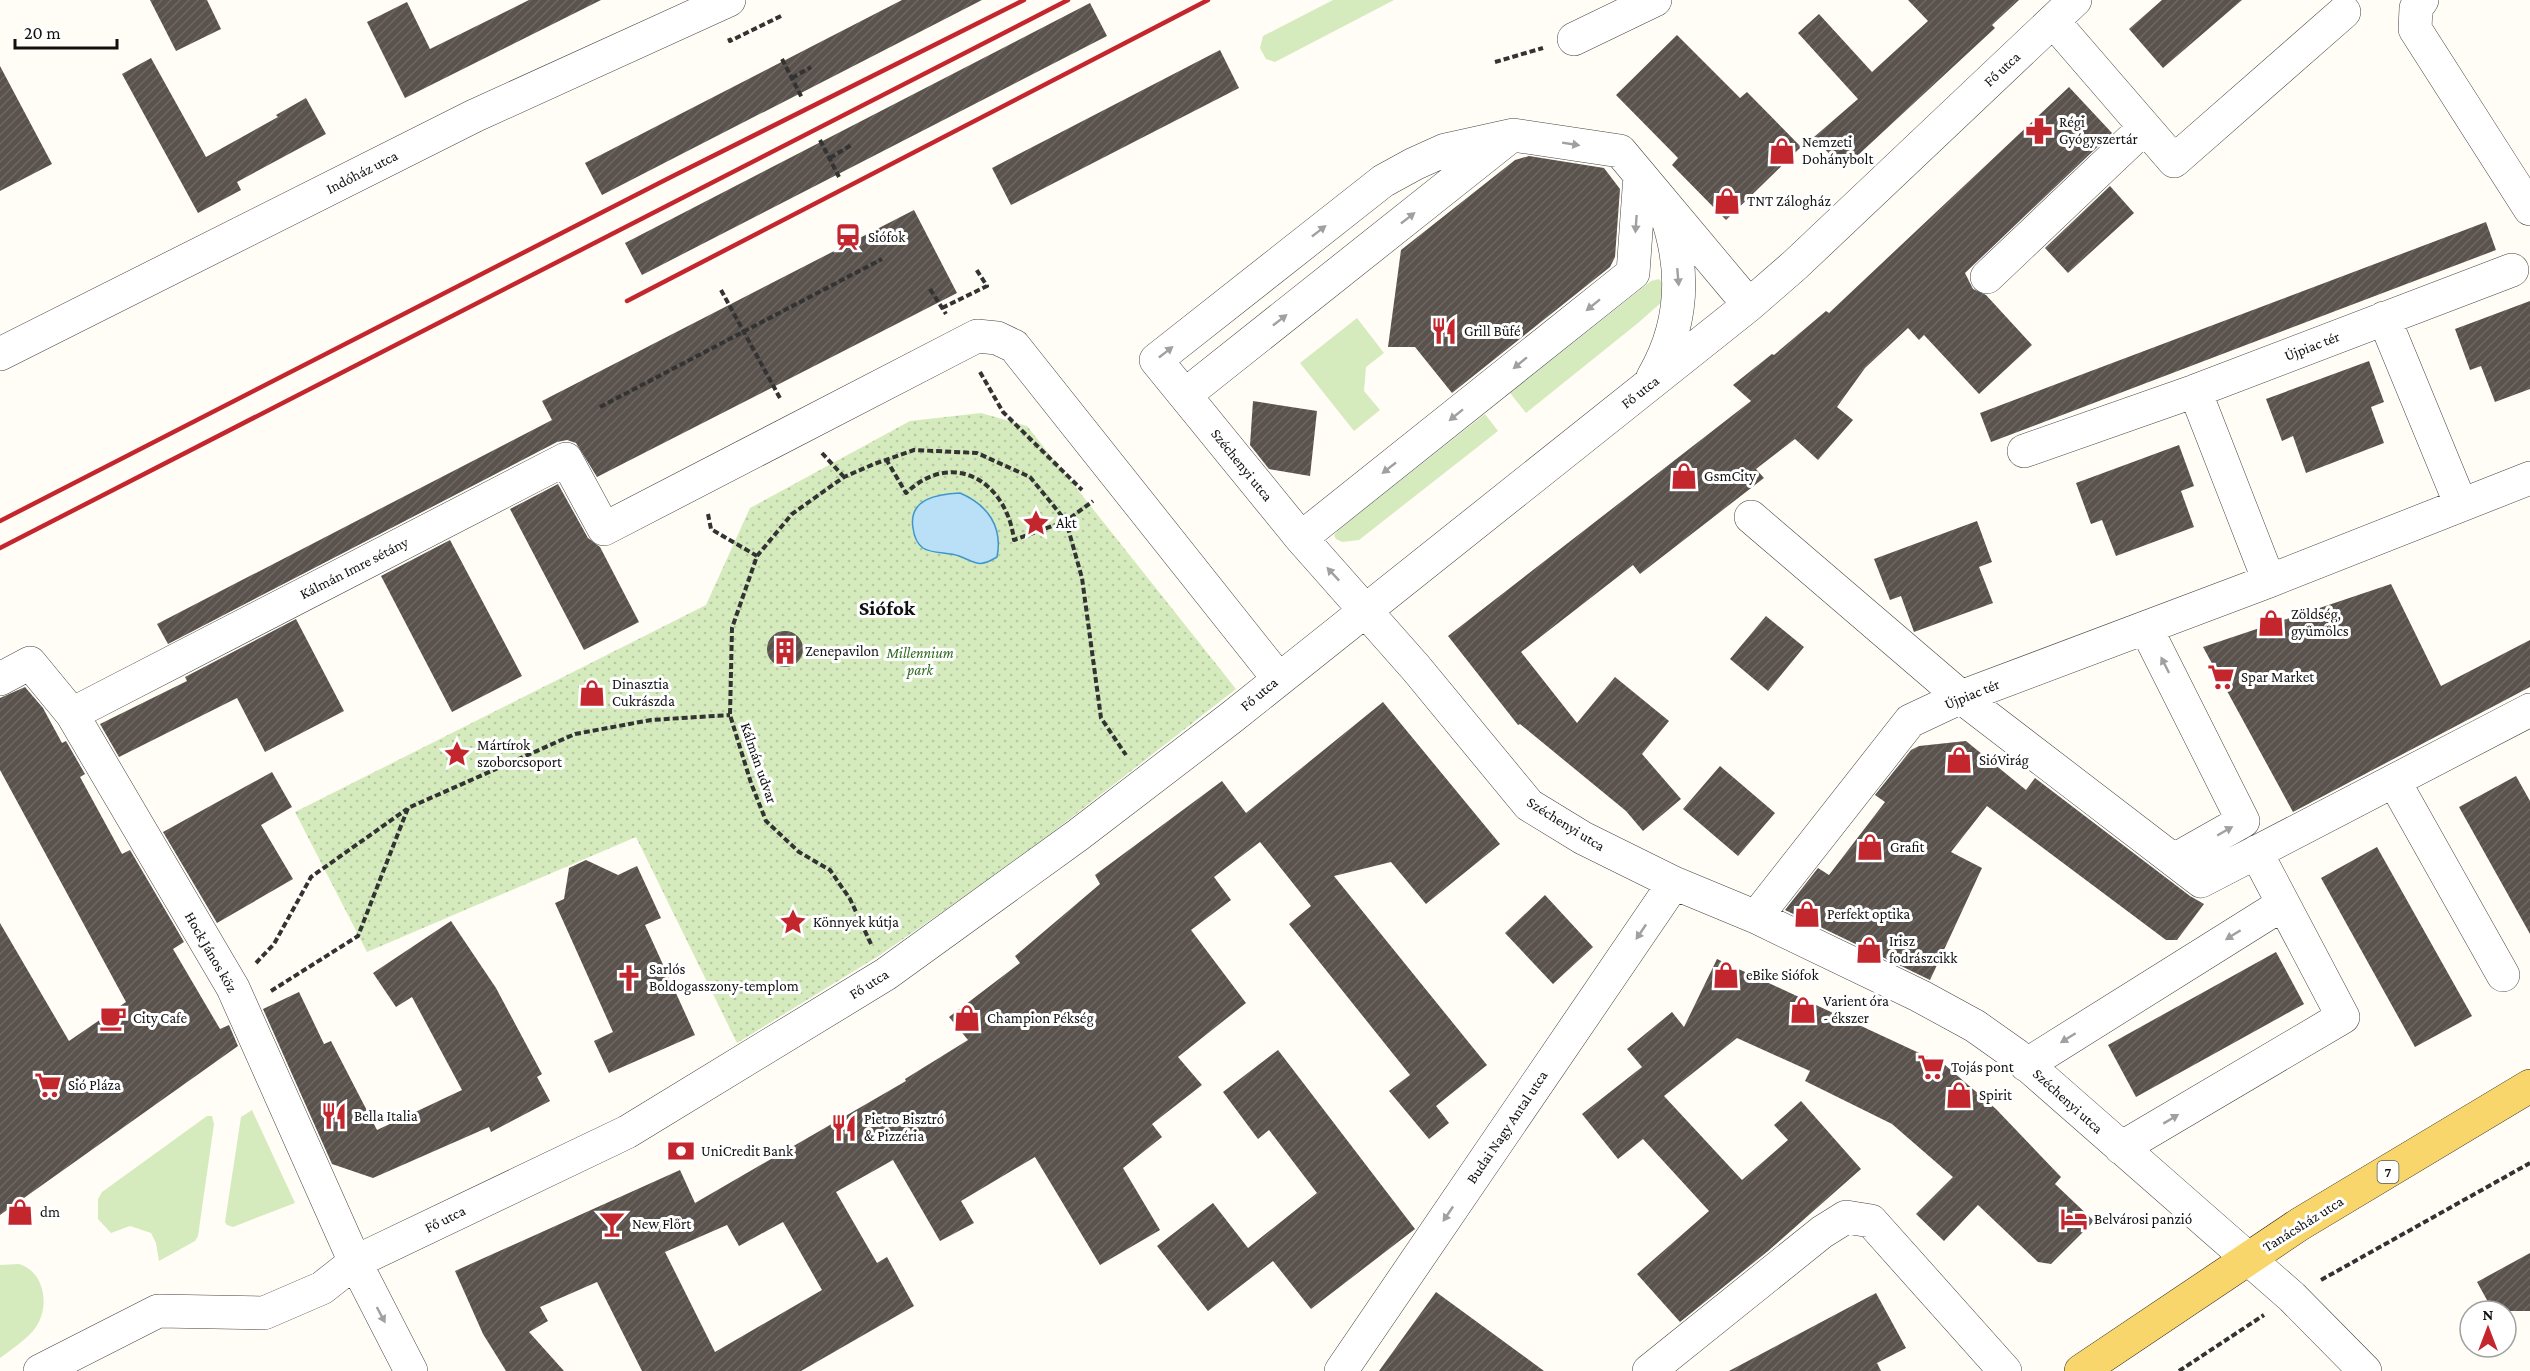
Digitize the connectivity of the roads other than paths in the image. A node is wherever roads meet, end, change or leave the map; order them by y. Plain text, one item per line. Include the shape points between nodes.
1 (729, 0) edge
2 (1655, 0) edge
3 (2422, 0) edge
4 (2064, 10) edge
5 (2344, 12) dead end
6 (1574, 39) road end
7 (2144, 128) junction
8 (1513, 135) junction
9 (1640, 174) junction
10 (1661, 200) junction
11 (2530, 209) edge
12 (2512, 270) dead end
13 (1987, 277) dead end
14 (1749, 305) junction
15 (2384, 318) junction
16 (0, 354) edge
17 (1648, 387) junction
18 (2195, 391) junction
19 (1185, 395) junction
20 (2025, 451) dead end
21 (2530, 478) edge
22 (2461, 505) junction
23 (1750, 517) dead end
24 (1301, 538) junction
25 (2269, 581) junction
26 (1365, 610) junction
27 (2146, 628) junction
28 (1278, 678) junction
29 (0, 679) edge
30 (1961, 697) junction
31 (2530, 711) edge
32 (72, 714) junction
33 (2394, 781) junction
34 (2256, 852) junction
35 (2174, 860) junction
36 (1674, 883) junction
37 (2283, 904) junction
38 (1756, 917) junction
39 (2503, 975) dead end
40 (2026, 1065) junction
41 (2530, 1086) edge
42 (2121, 1148) junction
43 (2247, 1260) junction
44 (355, 1262) junction
45 (40, 1371) edge
46 (411, 1371) edge
47 (1341, 1371) edge
48 (1649, 1371) edge
49 (2005, 1371) edge
50 (2081, 1371) edge
51 (2365, 1371) edge

1 - 16 street, Indóház utca via 474,116
2 - 6 street
3 - 11 street via 2416,8 2415,29
4 - 7 street
4 - 14 street, Fő utca
5 - 7 street via 2174,161
7 - 13 street
8 -> 9 street via 1620,151
19 -> 8 street
19 -> 8 street, Széchenyi utca via 1156,360 1383,181 1445,150
9 - 10 street
9 -> 24 street via 1633,273
10 - 14 street
10 -> 17 street via 1674,240 1679,309 1665,357
12 - 15 street, Újpiac tér
14 - 17 street, Fő utca
15 - 18 street, Újpiac tér
15 - 22 street
17 - 26 street, Fő utca
18 - 20 street, Újpiac tér
18 - 25 street
19 - 24 street, Széchenyi utca
21 - 22 street, Újpiac tér
22 - 25 street, Újpiac tér
23 - 30 street
26 -> 24 street, Széchenyi utca
25 - 27 street, Újpiac tér
26 - 28 street, Fő utca
26 - 36 street, Széchenyi utca via 1529,805 1583,838
27 - 30 street, Újpiac tér
35 -> 27 street via 2242,820
28 - 32 street, Kálmán Imre sétány via 1014,346 997,338 977,336 604,529 566,459
28 - 44 street, Fő utca via 1078,835 886,974 627,1132
29 - 32 street, Hock János köz via 30,663
30 - 35 street
30 - 38 street, Újpiac tér via 1910,721
31 - 33 street
32 - 44 street, Hock János köz via 238,999
33 - 34 street
33 - 39 street
34 - 35 street via 2201,881
34 - 37 street
36 - 38 street, Széchenyi utca
36 -> 47 street, Budai Nagy Antal utca
37 -> 40 street
42 -> 37 street via 2343,1017
38 - 40 street, Széchenyi utca via 1975,1026
40 - 42 street, Széchenyi utca
41 - 43 main road, Tanácsház utca / 7
42 - 43 street, Széchenyi utca
43 - 50 main road, Tanácsház utca / 7
43 - 51 street, Széchenyi utca via 2292,1297
44 - 45 street, Fő utca via 322,1288 264,1313 158,1311
44 -> 46 street, Hock János köz
48 - 49 street via 1846,1217 1871,1221

